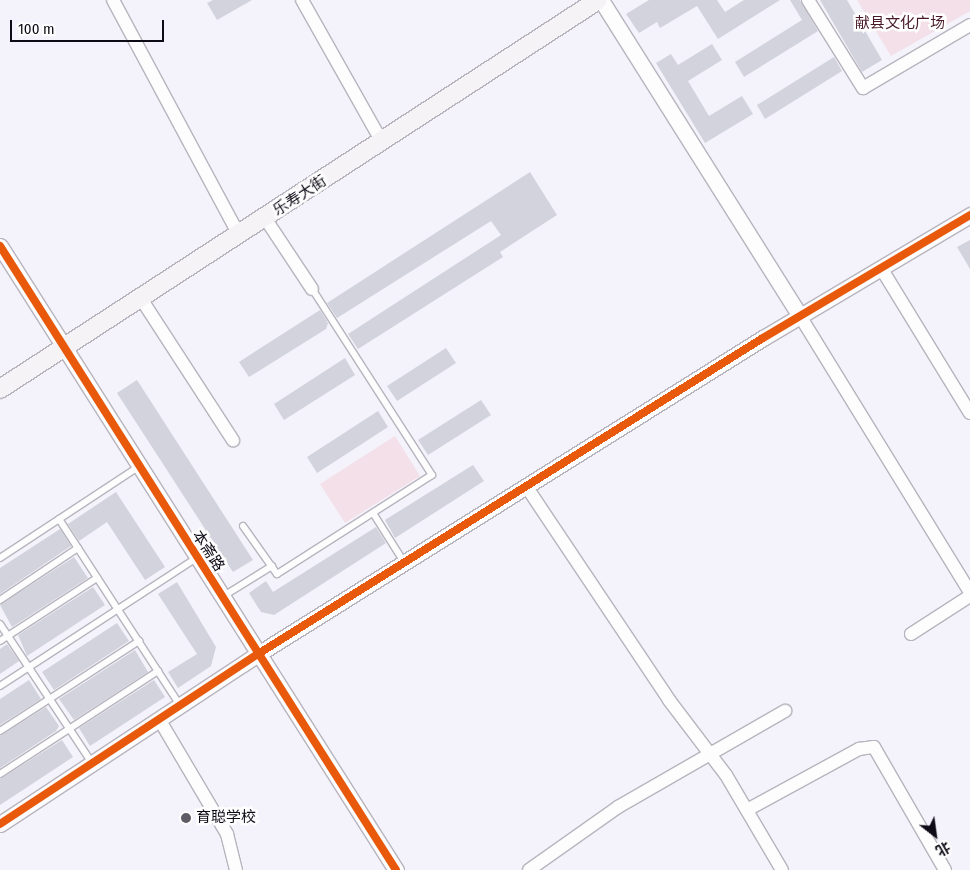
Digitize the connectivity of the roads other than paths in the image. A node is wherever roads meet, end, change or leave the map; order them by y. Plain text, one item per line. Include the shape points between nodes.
1 (113, 0) edge
2 (302, 0) edge
3 (599, 0) edge
4 (808, 0) edge
5 (970, 25) edge
6 (382, 142) junction
7 (970, 215) edge
8 (266, 218) junction
9 (239, 235) junction
10 (0, 246) edge
11 (881, 268) junction
12 (312, 289) joint
13 (140, 298) junction
14 (800, 316) junction
15 (63, 347) junction
16 (0, 389) edge
17 (970, 414) edge
18 (233, 440) dead end
19 (138, 467) junction
20 (526, 486) junction
21 (373, 513) junction
22 (59, 519) junction
23 (243, 526) dead end
24 (78, 548) junction
25 (0, 558) edge
26 (196, 558) junction
27 (404, 562) junction
28 (272, 566) junction
29 (97, 578) junction
30 (970, 592) edge
31 (970, 596) edge
32 (222, 598) junction
33 (0, 600) edge
34 (118, 609) junction
35 (0, 624) edge
36 (911, 634) dead end
37 (8, 636) junction
38 (0, 641) edge
39 (139, 642) junction
40 (258, 654) junction
41 (29, 667) junction
42 (158, 671) junction
43 (0, 686) edge
44 (50, 699) junction
45 (180, 705) junction
46 (784, 711) dead end
47 (159, 719) junction
48 (69, 729) junction
49 (0, 731) edge
50 (712, 755) junction
51 (92, 764) junction
52 (0, 774) edge
53 (747, 810) junction
54 (0, 824) edge
55 (236, 870) edge
56 (396, 870) edge
57 (529, 870) edge
58 (782, 870) edge
59 (945, 870) edge

1 - 9 street
2 - 6 street
3 - 6 main road, 乐寿大街
3 - 14 street
4 - 5 street via 863,88
6 - 8 main road, 乐寿大街
7 - 11 street
8 - 9 main road, 乐寿大街
8 - 12 street
9 - 13 main road, 乐寿大街
10 - 15 street, 本斋路
11 - 14 street
11 - 17 street
12 - 21 lane via 432,475
13 - 15 main road, 乐寿大街
13 - 18 street
14 - 20 street
14 - 30 street
15 - 16 main road, 乐寿大街
15 - 19 street, 本斋路
19 - 22 lane
19 - 26 street, 本斋路
20 - 27 street
20 - 50 street via 669,700
21 - 27 lane
21 - 28 lane via 277,574
22 - 24 lane
22 - 25 lane
23 - 28 lane
24 - 29 lane
24 - 33 lane
26 - 32 street, 本斋路
26 - 34 lane
27 - 40 street
28 - 32 lane
29 - 34 lane
29 - 37 lane
31 - 36 street
32 - 40 street, 本斋路
34 - 39 lane
34 - 41 lane
35 - 37 lane
37 - 38 lane
37 - 41 lane
39 - 42 lane
39 - 44 lane
40 - 45 street
40 - 56 street, 本斋路
41 - 43 lane
41 - 44 lane
42 - 45 lane
42 - 48 lane
44 - 48 lane
44 - 49 lane
45 - 47 street
46 - 50 street
47 - 51 street
47 - 55 street via 227,834
48 - 51 lane
48 - 52 lane
50 - 53 street
50 - 57 street via 618,807
51 - 54 street
53 - 58 street
53 - 59 street via 858,749 874,747

